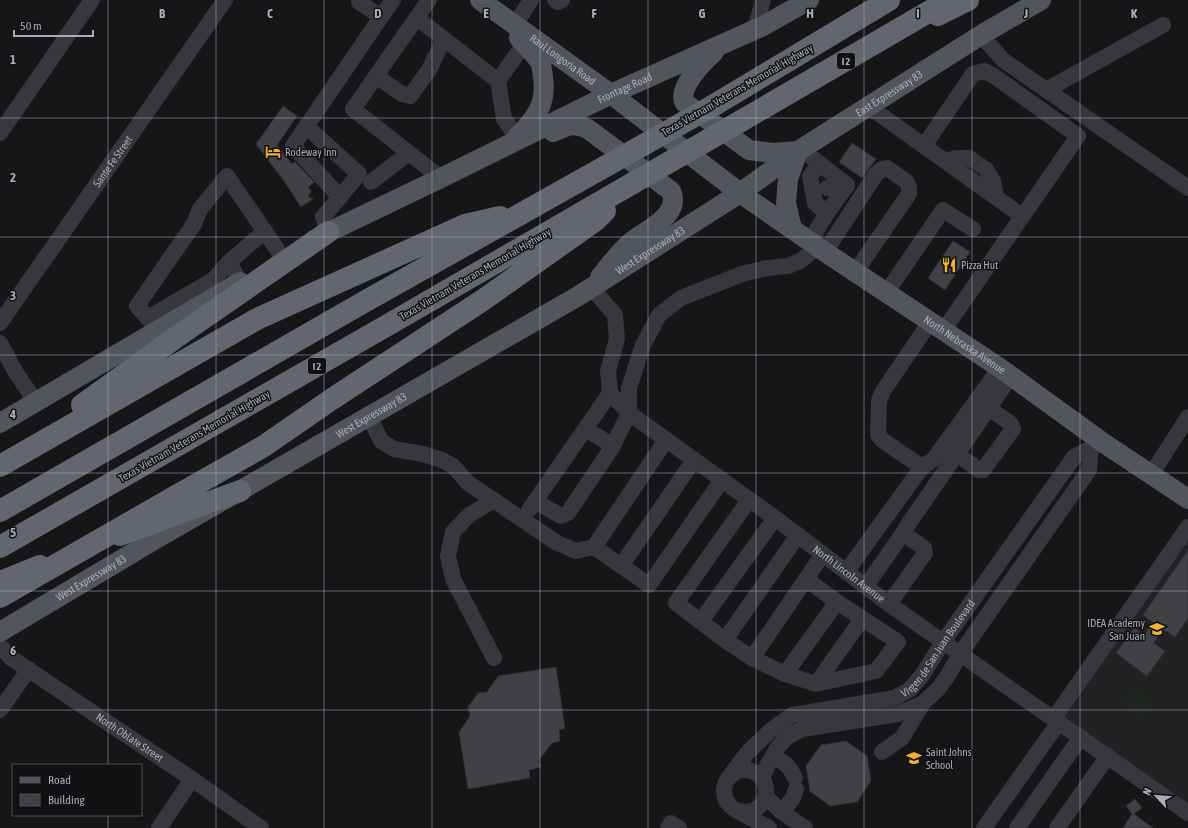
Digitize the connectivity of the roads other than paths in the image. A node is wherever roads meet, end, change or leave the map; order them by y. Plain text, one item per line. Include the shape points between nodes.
1 (92, 0) edge
2 (225, 0) edge
3 (360, 0) edge
4 (393, 0) edge
5 (429, 0) edge
6 (531, 0) edge
7 (555, 0) edge
8 (562, 0) edge
9 (763, 0) edge
10 (889, 0) edge
11 (949, 0) edge
12 (968, 0) edge
13 (1041, 0) edge
14 (802, 1) edge
15 (488, 4) edge
16 (381, 17) junction
17 (417, 18) junction
18 (514, 25) junction
19 (1163, 25) dead end
20 (755, 30) junction
21 (981, 35) junction
22 (444, 39) junction
23 (524, 44) junction
24 (723, 44) junction
25 (376, 76) junction
26 (816, 78) junction
27 (498, 81) junction
28 (1046, 90) junction
29 (611, 94) junction
30 (868, 106) junction
31 (306, 126) junction
32 (0, 133) edge
33 (514, 140) junction
34 (924, 146) junction
35 (800, 150) junction
36 (410, 153) junction
37 (969, 158) tunnel mouth
38 (946, 162) junction
39 (820, 164) junction
40 (986, 169) tunnel mouth
41 (441, 178) junction
42 (371, 182) dead end
43 (633, 183) junction
44 (848, 185) junction
45 (1188, 188) edge
46 (818, 189) junction
47 (740, 193) junction
48 (340, 197) junction
49 (996, 197) junction
50 (526, 210) junction
51 (827, 213) junction
52 (1022, 216) junction
53 (792, 229) junction
54 (973, 230) dead end
55 (266, 232) junction
56 (328, 232) junction
57 (818, 247) junction
58 (283, 258) junction
59 (229, 262) junction
60 (855, 272) junction
61 (240, 282) junction
62 (592, 288) junction
63 (886, 293) junction
64 (0, 323) edge
65 (153, 324) junction
66 (936, 326) junction
67 (0, 343) edge
68 (1006, 372) junction
69 (610, 393) junction
70 (36, 402) junction
71 (989, 408) junction
72 (629, 413) junction
73 (369, 416) junction
74 (1187, 421) edge
75 (0, 423) edge
76 (586, 429) junction
77 (666, 440) junction
78 (1095, 443) junction
79 (613, 446) junction
80 (957, 454) junction
81 (694, 460) junction
82 (0, 465) edge
83 (922, 467) junction
84 (1150, 475) junction
85 (722, 480) junction
86 (240, 490) junction
87 (1188, 499) edge
88 (494, 500) junction
89 (749, 500) junction
90 (535, 501) junction
91 (0, 511) edge
92 (775, 518) junction
93 (523, 520) junction
94 (1188, 527) edge
95 (903, 533) junction
96 (798, 535) junction
97 (0, 547) edge
98 (594, 547) junction
99 (823, 554) junction
100 (621, 566) junction
101 (846, 572) junction
102 (806, 579) junction
103 (0, 582) edge
104 (866, 586) junction
105 (0, 597) edge
106 (837, 602) junction
107 (889, 604) junction
108 (862, 619) junction
109 (701, 621) junction
110 (0, 632) edge
111 (725, 640) junction
112 (943, 642) junction
113 (0, 646) edge
114 (960, 654) junction
115 (494, 658) dead end
116 (752, 658) junction
117 (29, 669) junction
118 (785, 674) junction
119 (816, 684) junction
120 (923, 703) junction
121 (0, 710) edge
122 (1056, 720) junction
123 (1081, 738) junction
124 (882, 752) dead end
125 (1108, 756) junction
126 (772, 757) junction
127 (732, 773) junction
128 (192, 779) junction
129 (762, 779) junction
130 (765, 796) junction
131 (738, 811) junction
132 (782, 812) junction
133 (1188, 813) edge
134 (159, 828) edge
135 (261, 828) edge
136 (668, 828) edge
137 (679, 828) edge
138 (768, 828) edge
139 (805, 828) edge
140 (984, 828) edge
141 (1017, 828) edge
142 (1057, 828) edge

1 - 32 street
2 - 64 street, Sante Fe Street
3 - 16 street via 359,2
4 - 16 street
5 - 17 street
6 - 18 street
7 - 8 street
9 - 20 street
10 - 50 highway, Texas Vietnam Veterans Memorial Highway, bridge via 716,104
11 - 26 highway, Texas Vietnam Veterans Memorial Highway / I 2
12 - 26 highway
13 - 21 main road, East Expressway 83
14 - 20 main road, Frontage Road
15 - 18 main road, Raul Longoria Road
15 - 23 main road
16 - 31 street
17 - 22 street
17 - 25 street
18 - 29 main road, Raul Longoria Road
19 - 28 street
20 - 24 main road, Frontage Road
21 - 28 street via 1002,60
21 - 30 main road, East Expressway 83
22 - 25 street via 429,70 410,96 402,94
22 - 27 street
23 - 27 street
23 - 33 main road via 541,63 543,100 540,109
24 - 29 main road, Frontage Road
24 - 35 main road via 699,66 687,85 683,102 749,150 773,153
25 - 36 street via 353,109
26 - 43 highway, Texas Vietnam Veterans Memorial Highway / I 2, bridge
27 - 33 street via 504,119
28 - 45 street
29 - 33 main road, Frontage Road
29 - 47 main road, Raul Longoria Road
30 - 34 street
30 - 35 main road, East Expressway 83
31 - 48 street via 293,146
31 - 48 street via 359,174
33 - 41 main road, Frontage Road
33 - 62 main road via 529,140 571,124 582,127 671,191 671,209 662,221 631,242 616,256
34 - 38 street
34 - 52 street via 973,74 984,71 1078,136
35 - 39 street
35 - 47 main road, East Expressway 83
35 - 53 main road via 788,179 786,203
36 - 41 street
36 - 42 street
37 - 38 street via 956,158
38 - 49 street
39 - 44 street
39 - 46 street via 810,176
40 - 49 street via 993,181
41 - 56 main road
43 - 97 highway, Texas Vietnam Veterans Memorial Highway / I 2
43 - 105 highway, bridge via 596,220 483,300 264,446
44 - 46 street
44 - 51 street
46 - 51 street via 815,203
47 - 53 main road, North Nebraska Avenue
47 - 62 main road, West Expressway 83
48 - 56 street via 323,216
49 - 52 street
50 - 82 highway via 465,226 257,319
50 - 91 highway, Texas Vietnam Veterans Memorial Highway
51 - 57 street
52 - 66 street
53 - 57 main road, North Nebraska Avenue
54 - 63 street via 943,210
55 - 58 street
55 - 59 street
55 - 65 street via 227,176 200,209 194,224 137,306
56 - 58 main road
56 - 82 highway via 182,333
57 - 60 main road, North Nebraska Avenue
57 - 60 street via 876,174 887,168 907,182 909,194
57 - 72 street via 800,261 788,266 742,274 681,298 659,315 643,345 629,388
58 - 61 main road
59 - 61 street
59 - 65 street via 213,280
60 - 63 main road, North Nebraska Avenue
61 - 65 main road
62 - 69 street via 615,315 617,339 608,371
62 - 73 main road, West Expressway 83
63 - 66 main road, North Nebraska Avenue
65 - 70 main road
66 - 68 main road, North Nebraska Avenue
66 - 83 street via 883,391 879,401 878,435
67 - 70 street
68 - 71 street
68 - 78 main road, North Nebraska Avenue
68 - 83 street via 934,459
69 - 72 street, North Lincoln Avenue
69 - 76 street
70 - 75 main road
71 - 80 street
71 - 80 street via 1011,424 1013,429 983,470 979,470
72 - 77 street, North Lincoln Avenue
72 - 79 street
73 - 86 main road, West Expressway 83
73 - 88 street via 381,441 394,449 442,460 453,466 468,483
74 - 84 street
76 - 79 street
76 - 90 street
77 - 81 street, North Lincoln Avenue
77 - 98 street
78 - 84 main road, North Nebraska Avenue
78 - 112 street, Virgen de San Juan Boulevard via 1074,457
78 - 114 street, Virgen de San Juan Boulevard via 1089,470
79 - 90 street via 568,513 561,516
80 - 95 street
81 - 85 street, North Lincoln Avenue
81 - 100 street
83 - 101 street
84 - 87 main road, North Nebraska Avenue
85 - 89 street, North Lincoln Avenue
85 - 100 street via 649,585
86 - 103 highway
86 - 110 main road, West Expressway 83
88 - 93 street
88 - 115 street via 469,515 453,532 448,556 453,579
89 - 92 street, North Lincoln Avenue
89 - 109 street via 676,603
90 - 93 street
92 - 96 street, North Lincoln Avenue
92 - 109 street
93 - 98 street via 557,543 576,551
94 - 122 street
95 - 104 street
95 - 107 street via 924,548 925,553
96 - 99 street, North Lincoln Avenue
96 - 111 street
98 - 100 street
99 - 101 street, North Lincoln Avenue
99 - 102 street
101 - 104 street, North Lincoln Avenue
102 - 106 street
102 - 116 street
104 - 107 street, North Lincoln Avenue
106 - 108 street
106 - 118 street
107 - 112 street, North Lincoln Avenue
108 - 119 street
108 - 119 street via 898,642 876,671
109 - 111 street
111 - 116 street
112 - 114 street, North Lincoln Avenue
112 - 127 street, Virgen de San Juan Boulevard via 921,677 909,690 894,698 792,715 748,752
113 - 117 street, North Oblate Street via 11,658
114 - 120 street, Virgen de San Juan Boulevard via 938,689
114 - 122 street, North Lincoln Avenue
116 - 118 street
117 - 121 street
117 - 128 street, North Oblate Street
118 - 119 street
120 - 124 street via 902,738
120 - 126 street, Virgen de San Juan Boulevard via 898,714 802,729 787,737
122 - 123 street, North Lincoln Avenue
122 - 140 street
123 - 125 street, North Lincoln Avenue
123 - 141 street
125 - 133 street, North Lincoln Avenue
125 - 142 street
126 - 129 street, Virgen de San Juan Boulevard
126 - 132 street via 784,762 791,770 795,783 793,798
127 - 129 street via 751,770
127 - 131 street, Virgen de San Juan Boulevard via 726,781 724,795 731,808
128 - 134 street
128 - 135 street, North Oblate Street
129 - 130 street via 766,790
130 - 131 street via 758,808 752,811
130 - 132 street
131 - 138 street, Virgen de San Juan Boulevard
132 - 139 street
136 - 137 street via 671,823

